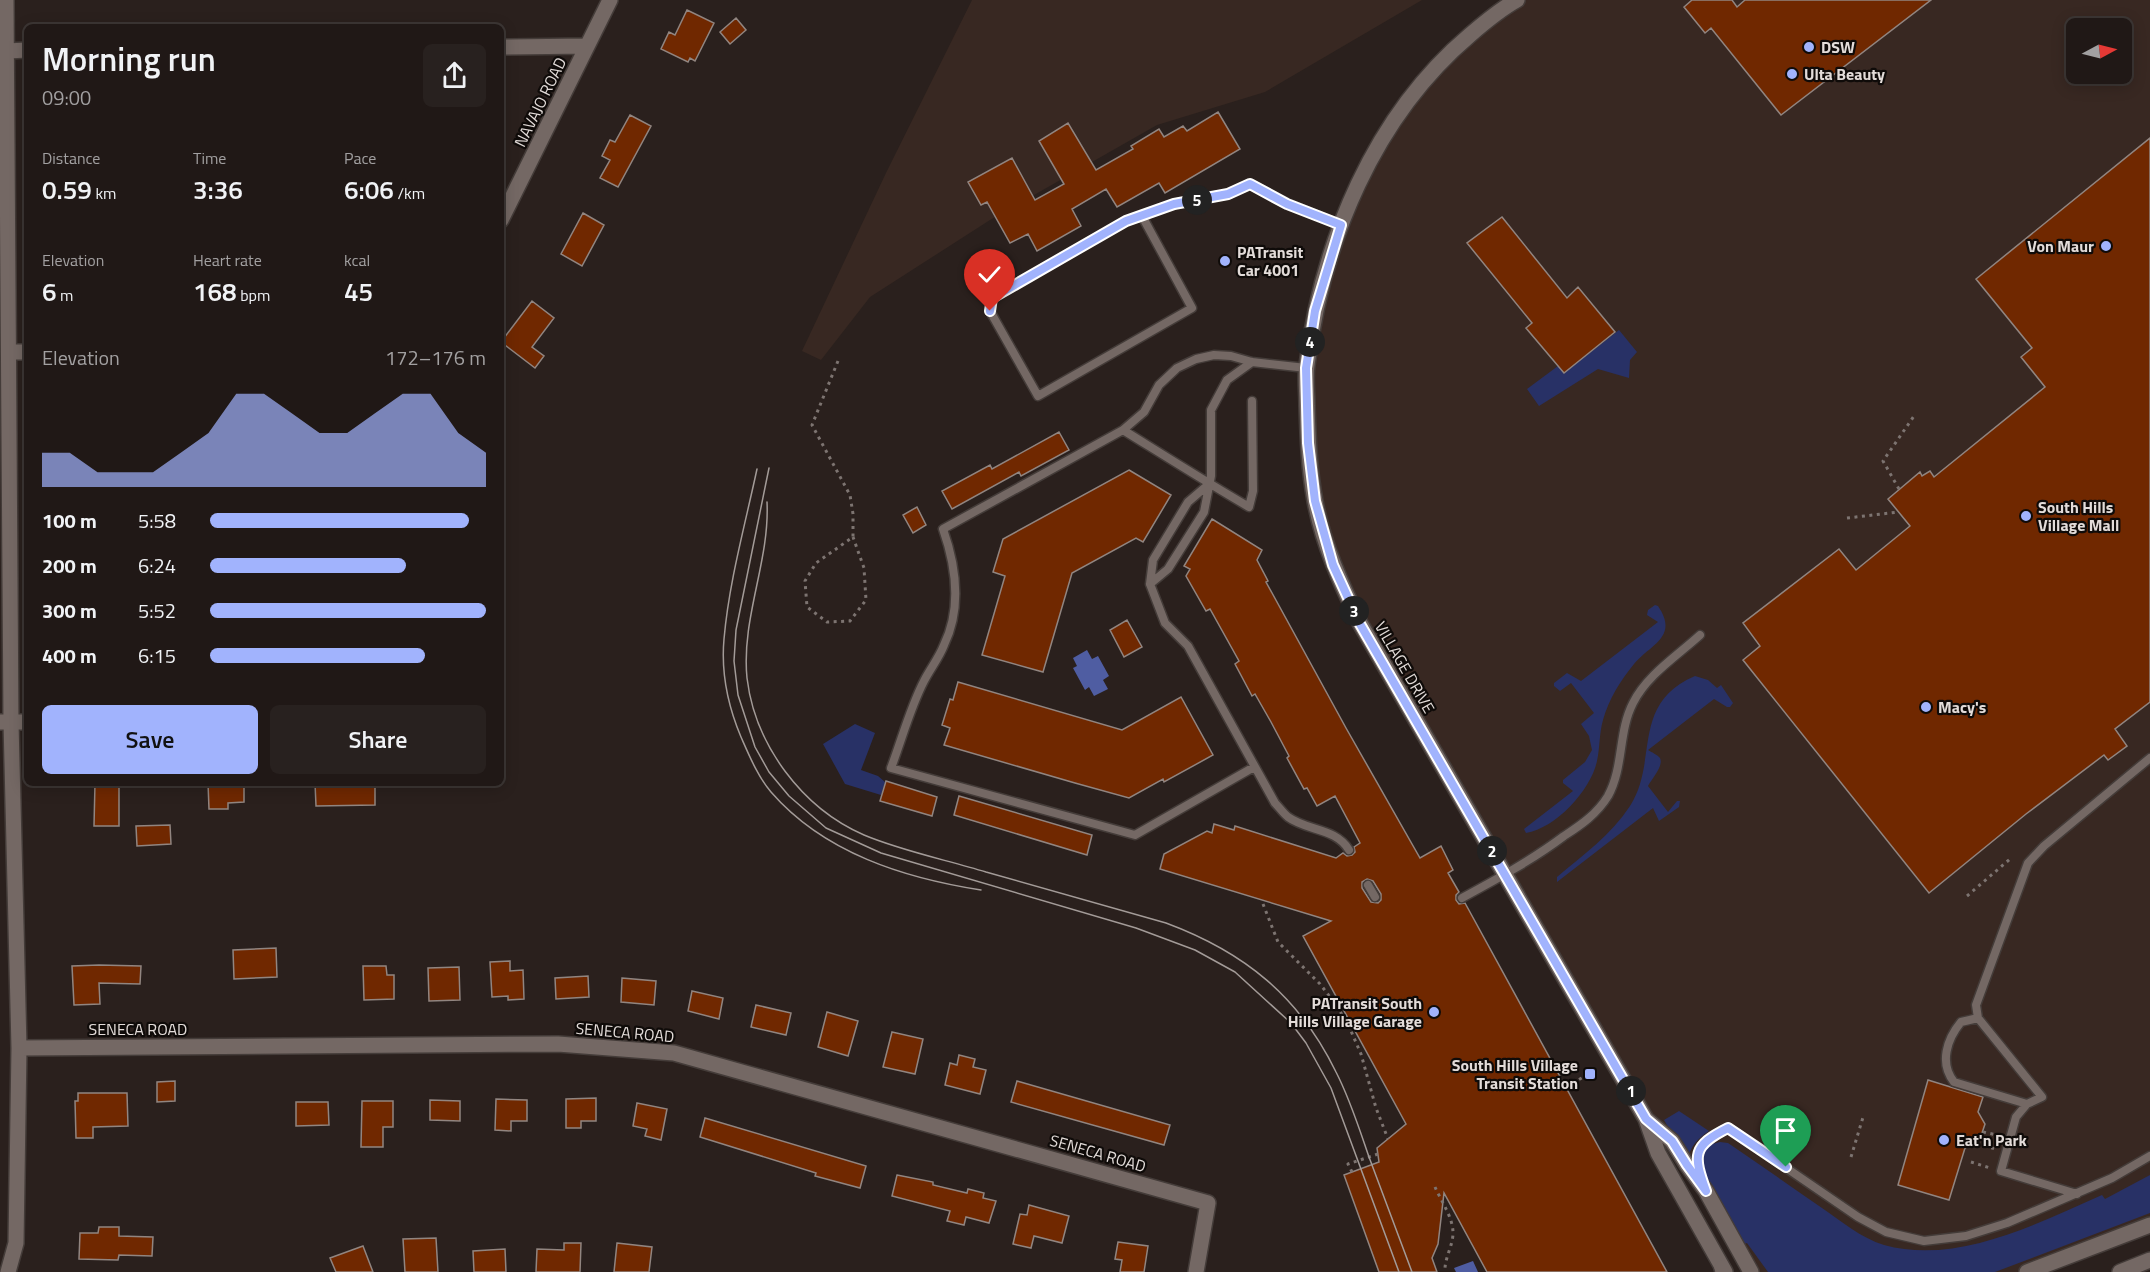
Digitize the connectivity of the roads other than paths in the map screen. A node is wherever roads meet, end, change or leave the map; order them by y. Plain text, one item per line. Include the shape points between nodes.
1 (6, 0) edge
2 (610, 0) edge
3 (1517, 0) edge
4 (587, 46) junction
5 (504, 47) edge
6 (24, 50) edge
7 (7, 51) junction
8 (504, 215) edge
9 (1142, 216) junction
10 (1341, 225) junction
11 (10, 352) junction
12 (24, 352) edge
13 (1252, 362) junction
14 (1306, 368) junction
15 (1252, 401) dead end
16 (1123, 430) junction
17 (1209, 484) junction
18 (1150, 584) junction
19 (1700, 635) dead end
20 (13, 722) edge
21 (2150, 758) edge
22 (1254, 767) junction
23 (1349, 850) dead end
24 (1506, 874) junction
25 (1368, 885) dead end
26 (1375, 897) dead end
27 (1462, 898) dead end
28 (1978, 1018) junction
29 (19, 1048) junction
30 (2027, 1104) junction
31 (1646, 1119) junction
32 (2150, 1156) edge
33 (1706, 1191) junction
34 (2077, 1194) junction
35 (2150, 1225) edge
36 (2150, 1260) edge
37 (1723, 1270) edge
38 (8, 1272) edge
39 (1196, 1272) edge
40 (1751, 1272) edge
41 (2027, 1272) edge
42 (2120, 1272) edge

1 - 7 street
2 - 4 street, NAVAJO ROAD
3 - 10 street, VILLAGE DRIVE via 1445,56 1401,110 1371,157
4 - 5 street
4 - 8 street, NAVAJO ROAD
6 - 7 street
7 - 11 street
9 - 9 lane via 1192,308 1038,396 990,311 992,298 1126,221
9 - 10 lane via 1174,204 1228,194 1250,184 1287,204
10 - 14 street, VILLAGE DRIVE via 1315,311
11 - 12 street
11 - 20 street
13 - 14 lane
13 - 16 lane via 1214,356 1177,368 1159,385 1144,412
13 - 17 lane via 1227,380 1211,410
14 - 24 street, VILLAGE DRIVE via 1308,443 1315,501 1333,565 1360,624
15 - 17 lane via 1253,492 1249,507
16 - 17 lane
16 - 22 lane via 944,529 952,556 956,595 953,621 924,681 891,768 1134,835
17 - 18 lane via 1204,512 1168,569
17 - 18 lane via 1188,502 1153,560
18 - 22 lane via 1165,623 1188,646
19 - 24 lane via 1646,683 1632,705 1618,769 1608,796 1592,817
20 - 29 street
21 - 28 lane via 2028,862 1976,1005
22 - 23 lane via 1287,816 1343,841
24 - 27 lane
24 - 31 street, VILLAGE DRIVE
25 - 26 lane
28 - 30 lane via 2042,1097
28 - 30 lane via 1961,1022 1953,1031 1944,1061 1946,1072 1954,1082
29 - 38 street via 16,1243
29 - 39 street, SENECA ROAD via 558,1044 674,1053 1208,1203
30 - 34 lane via 2016,1117 2001,1171
31 - 33 street, VILLAGE DRIVE via 1672,1141
31 - 37 street, VILLAGE DRIVE via 1658,1153
32 - 34 lane
33 - 34 lane via 1698,1163 1700,1148 1728,1128 1858,1217 1886,1232 1924,1241 1966,1236
33 - 40 street, VILLAGE DRIVE
35 - 41 street
36 - 42 street

